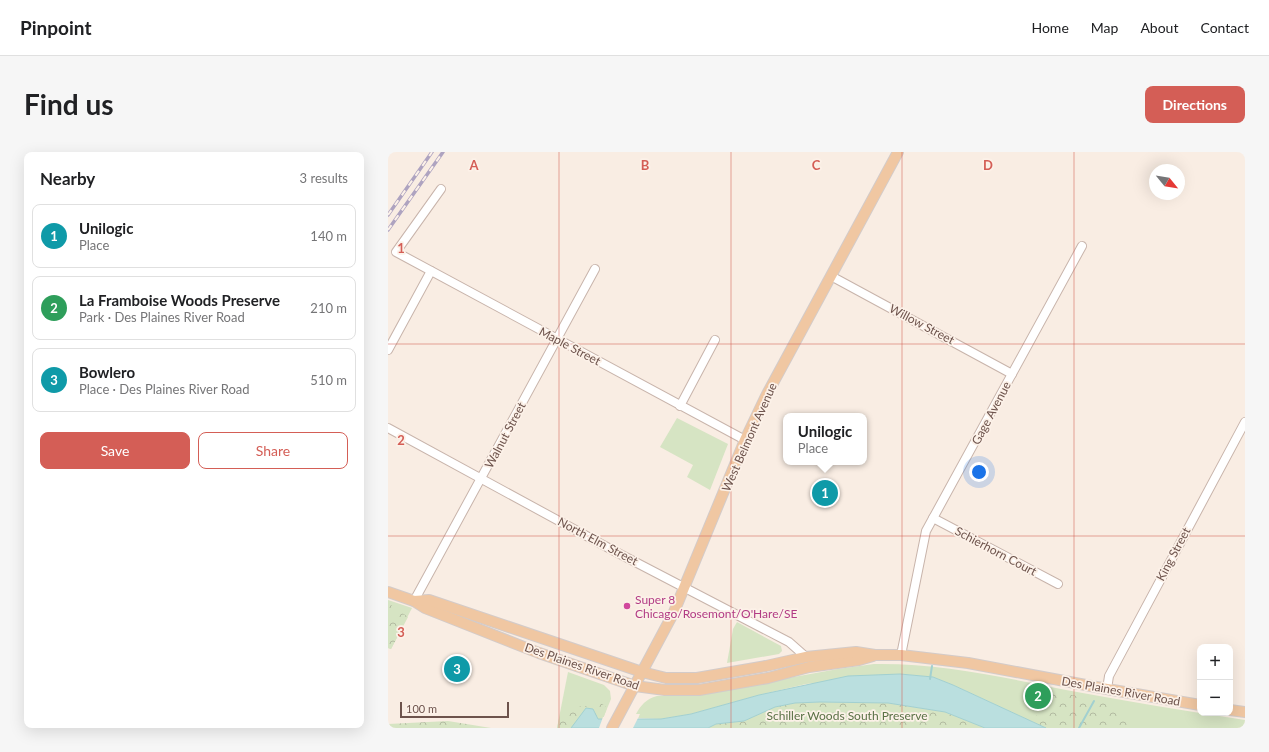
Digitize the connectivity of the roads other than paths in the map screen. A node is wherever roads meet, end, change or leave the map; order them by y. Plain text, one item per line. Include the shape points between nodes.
1 (898, 152) edge
2 (441, 189) dead end
3 (1082, 246) dead end
4 (595, 269) dead end
5 (431, 271) junction
6 (831, 276) junction
7 (557, 339) junction
8 (716, 340) dead end
9 (388, 350) edge
10 (1012, 374) junction
11 (680, 406) junction
12 (1245, 422) edge
13 (388, 428) edge
14 (744, 440) junction
15 (481, 478) junction
16 (933, 518) junction
17 (1058, 584) dead end
18 (685, 588) junction
19 (388, 592) edge
20 (414, 600) junction
21 (875, 655) junction
22 (901, 655) junction
23 (806, 657) junction
24 (642, 672) junction
25 (635, 686) junction
26 (1107, 689) junction
27 (1197, 704) edge
28 (1233, 710) edge
29 (1245, 712) edge
30 (612, 728) edge

1 - 6 main road, West Belmont Avenue
2 - 5 street, Maple Street via 396,252
3 - 10 street, Gage Avenue
4 - 7 street, Walnut Street
5 - 7 street, Maple Street
5 - 9 street
6 - 10 street, Willow Street
6 - 14 main road, West Belmont Avenue
7 - 11 street, Maple Street
7 - 15 street, Walnut Street
8 - 11 street
10 - 16 street, Gage Avenue
11 - 14 street, Maple Street
12 - 26 street, King Street via 1109,676
13 - 15 street, North Elm Street
14 - 18 main road, West Belmont Avenue
15 - 18 street, North Elm Street
15 - 20 street, Walnut Street
16 - 17 street, Schierhorn Court
16 - 22 street, Gage Avenue via 924,539
18 - 23 street, North Elm Street via 789,642
18 - 24 main road, West Belmont Avenue
19 - 20 main road, Des Plaines River Road
20 - 24 main road, Des Plaines River Road via 429,600
20 - 25 main road, Des Plaines River Road via 425,608
21 - 22 main road, Des Plaines River Road
21 - 23 main road, Des Plaines River Road via 856,652
21 - 25 main road, Des Plaines River Road via 699,690 665,690
22 - 26 main road, Des Plaines River Road via 968,662
23 - 24 main road, Des Plaines River Road via 697,678 666,678
24 - 25 main road, West Belmont Avenue
25 - 30 main road, West Belmont Avenue
26 - 27 main road, Des Plaines River Road
28 - 29 main road

